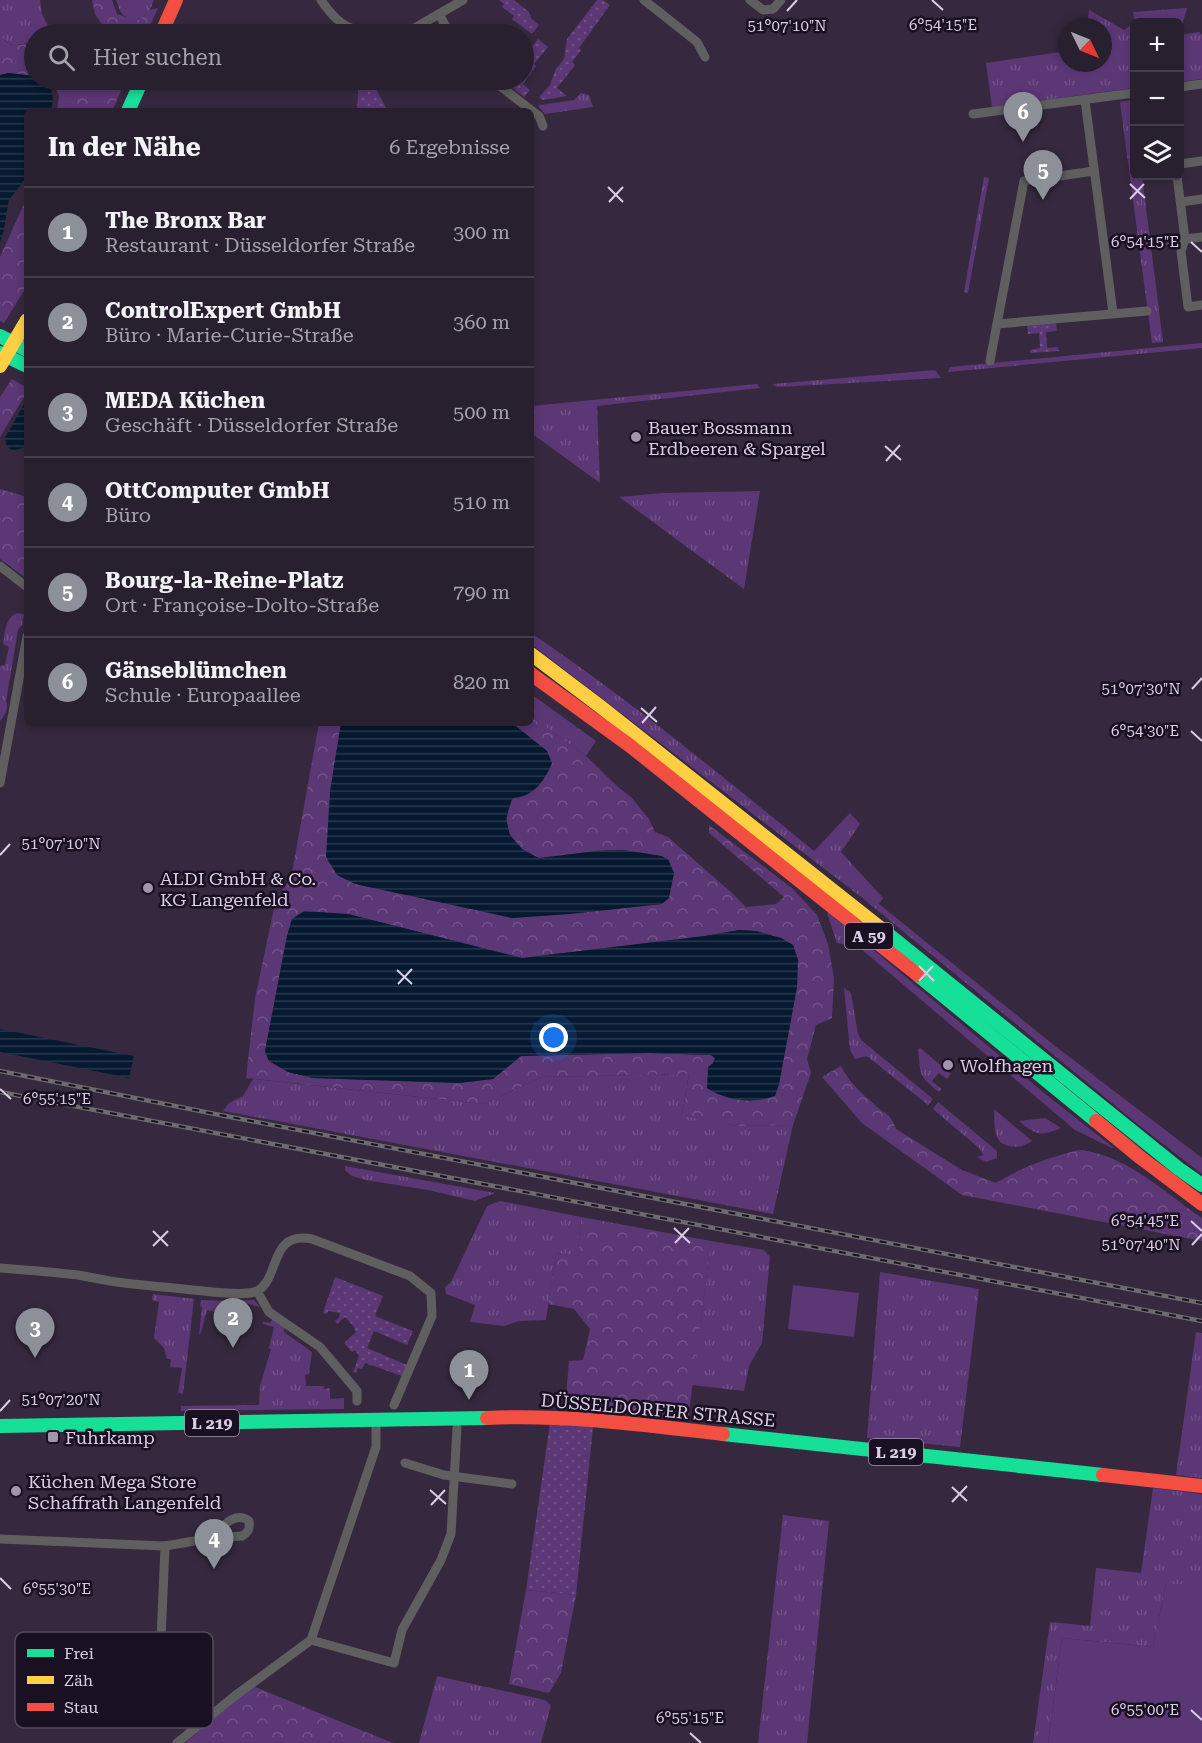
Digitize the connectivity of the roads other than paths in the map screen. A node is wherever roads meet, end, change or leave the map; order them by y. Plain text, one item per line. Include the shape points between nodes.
1 (176, 0) edge
2 (321, 0) edge
3 (463, 0) edge
4 (644, 0) edge
5 (750, 0) edge
6 (781, 0) edge
7 (439, 14) junction
8 (165, 24) edge
9 (343, 24) edge
10 (422, 24) edge
11 (444, 24) edge
12 (705, 57) dead end
13 (1202, 84) edge
14 (1184, 86) edge
15 (137, 90) edge
16 (505, 90) edge
17 (1130, 94) edge
18 (1085, 100) junction
19 (129, 108) edge
20 (529, 108) edge
21 (534, 112) edge
22 (973, 114) dead end
23 (543, 126) dead end
24 (1202, 161) edge
25 (1184, 163) edge
26 (1094, 171) junction
27 (1178, 180) edge
28 (1202, 199) edge
29 (1181, 202) junction
30 (1202, 237) edge
31 (1185, 239) junction
32 (1202, 305) edge
33 (1147, 310) dead end
34 (1113, 313) junction
35 (997, 324) junction
36 (24, 325) edge
37 (0, 336) edge
38 (24, 348) edge
39 (0, 353) edge
40 (990, 361) dead end
41 (24, 365) edge
42 (0, 366) edge
43 (0, 566) edge
44 (24, 585) edge
45 (24, 649) edge
46 (534, 656) edge
47 (534, 676) edge
48 (4, 738) edge
49 (0, 783) edge
50 (1202, 1185) edge
51 (1202, 1204) edge
52 (0, 1268) edge
53 (257, 1291) junction
54 (357, 1401) dead end
55 (394, 1405) dead end
56 (0, 1419) edge
57 (376, 1421) junction
58 (7, 1426) edge
59 (457, 1428) dead end
60 (405, 1463) dead end
61 (455, 1476) junction
62 (512, 1484) dead end
63 (1202, 1486) edge
64 (212, 1538) dead end
65 (0, 1539) edge
66 (165, 1546) junction
67 (161, 1632) edge
68 (311, 1640) junction
69 (213, 1714) edge
70 (195, 1728) edge
71 (177, 1743) edge

1 - 8 main road
2 - 9 street
3 - 7 street
4 - 12 street via 697,42
5 - 6 street via 763,10 773,9
7 - 10 street
7 - 11 street
13 - 14 street
15 - 19 main road
16 - 20 street
17 - 18 street
18 - 22 street
18 - 26 street
21 - 23 street
24 - 25 street
26 - 34 street
26 - 35 street via 1024,181
27 - 29 street
28 - 29 street
29 - 31 street
30 - 31 street
31 - 32 street via 1181,251 1188,307
33 - 34 street
34 - 35 street
35 - 40 street
36 - 42 main road
37 - 38 main road
39 - 41 main road
43 - 44 street
45 - 48 street
46 - 50 main road, A 59
47 - 51 main road, A 59 via 710,809
48 - 49 street
52 - 53 street via 226,1293
53 - 54 street via 269,1312 320,1347 357,1391
53 - 55 street via 266,1281 279,1251 306,1238 410,1276 430,1293 432,1316
56 - 58 main road
57 - 58 main road, DÜSSELDORFER STRASSE / L 219
57 - 63 main road, DÜSSELDORFER STRASSE / L 219 via 522,1416 589,1419
57 - 68 street via 376,1447
59 - 61 street
60 - 61 street
61 - 62 street
61 - 68 street via 451,1534 402,1630 394,1663
64 - 66 street
65 - 66 street
66 - 67 street
68 - 69 street
70 - 71 street

